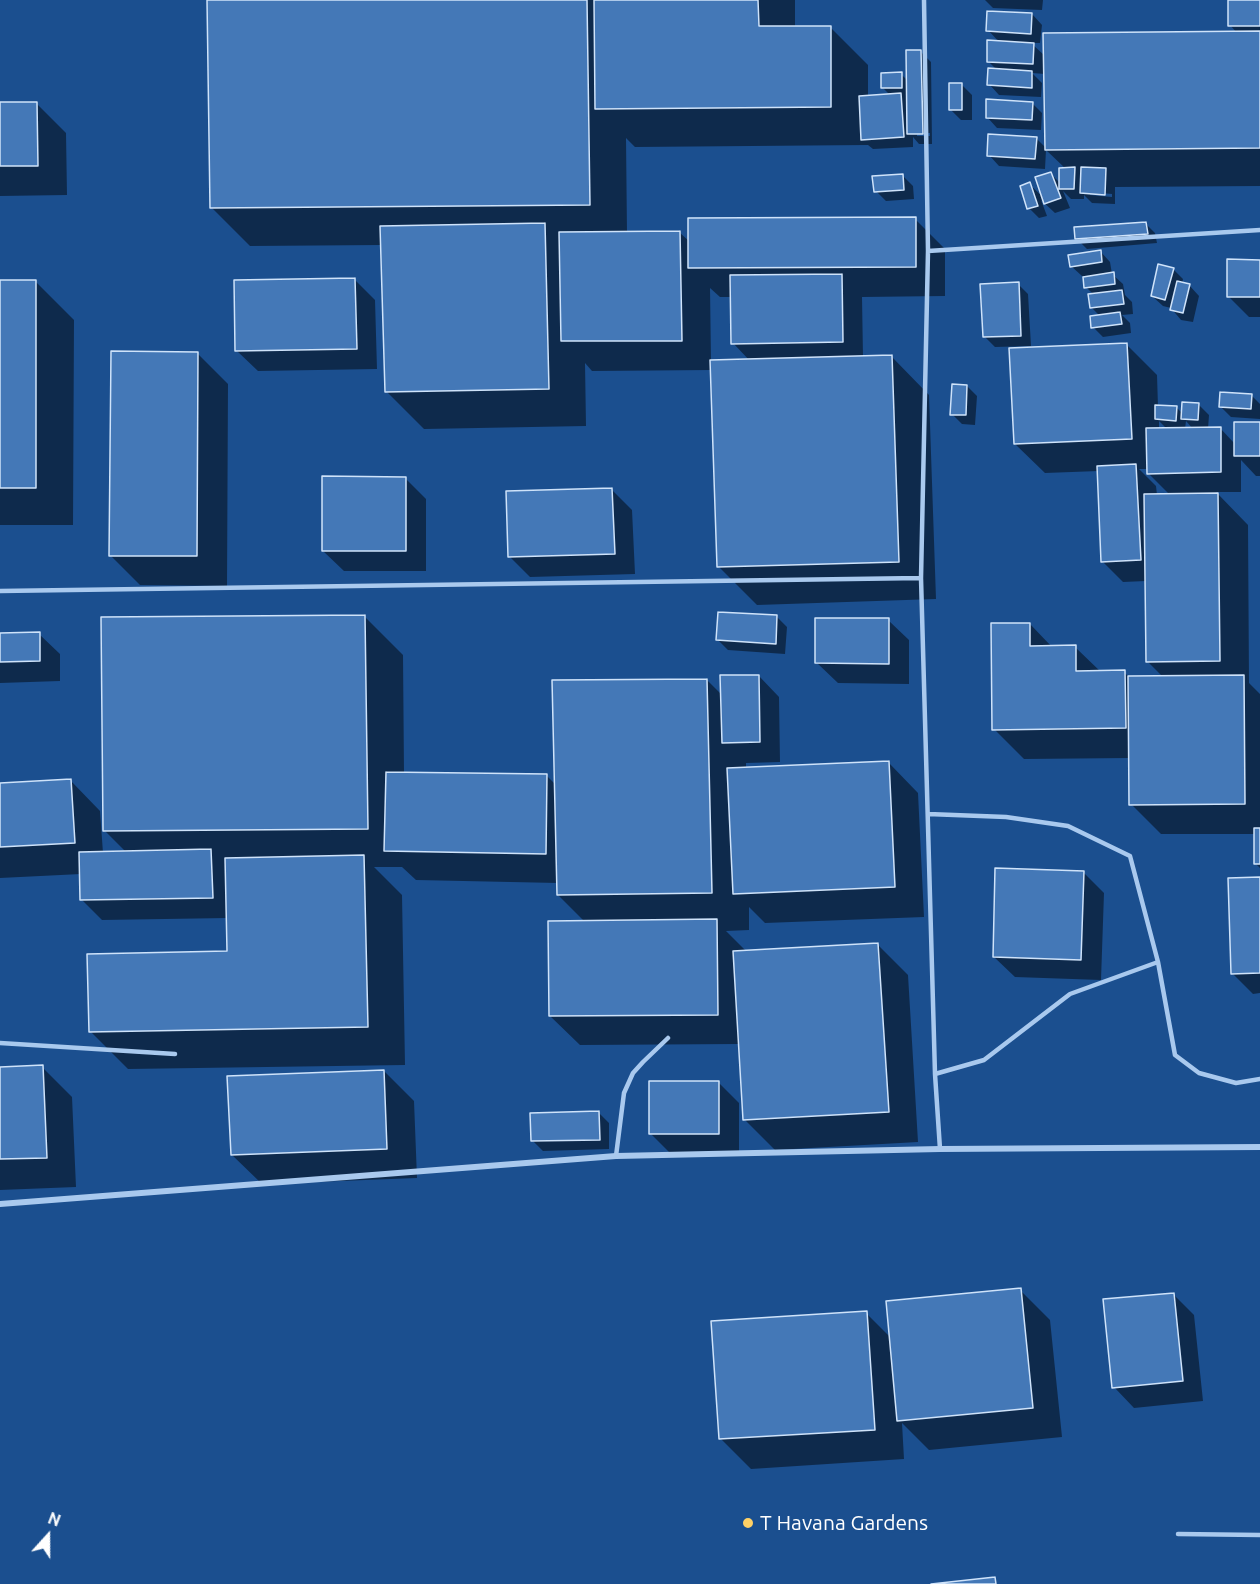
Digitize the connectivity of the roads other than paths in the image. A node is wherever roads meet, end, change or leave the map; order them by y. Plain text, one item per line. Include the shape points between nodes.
1 (924, 0) edge
2 (1260, 230) edge
3 (928, 250) junction
4 (921, 579) junction
5 (0, 591) edge
6 (928, 814) junction
7 (1158, 962) junction
8 (668, 1038) dead end
9 (0, 1043) edge
10 (175, 1054) dead end
11 (935, 1074) junction
12 (1260, 1079) edge
13 (1260, 1147) edge
14 (940, 1149) junction
15 (616, 1156) junction
16 (0, 1204) edge
17 (1178, 1534) dead end
18 (1260, 1535) edge

1 - 3 lane
2 - 3 lane
3 - 4 lane
4 - 5 lane
4 - 6 lane
6 - 7 lane via 1006,817 1068,826 1130,856
6 - 11 lane
7 - 11 lane via 1070,994 984,1059
7 - 12 lane via 1175,1055 1199,1073 1236,1083
8 - 15 lane via 633,1073 624,1093
9 - 10 lane
11 - 14 lane
13 - 14 street
14 - 15 street
15 - 16 street
17 - 18 lane

